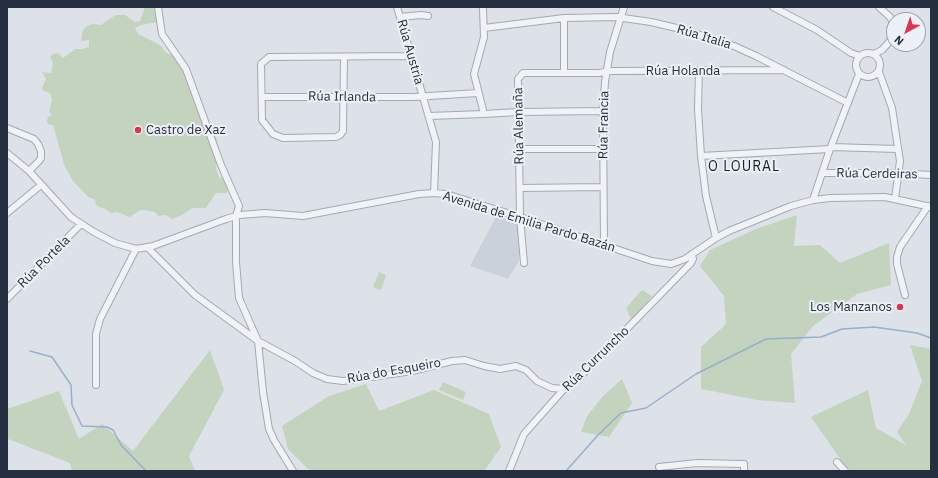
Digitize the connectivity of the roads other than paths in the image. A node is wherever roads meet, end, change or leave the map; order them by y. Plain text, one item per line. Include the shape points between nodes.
1 (158, 7) edge
2 (397, 7) edge
3 (624, 7) edge
4 (773, 7) edge
5 (483, 9) dead end
6 (428, 16) dead end
7 (400, 17) junction
8 (620, 17) junction
9 (564, 18) junction
10 (484, 28) junction
11 (886, 46) edge
12 (410, 56) junction
13 (876, 56) junction
14 (344, 57) junction
15 (859, 58) junction
16 (763, 59) junction
17 (699, 70) junction
18 (760, 70) junction
19 (784, 70) junction
20 (564, 72) junction
21 (606, 72) junction
22 (879, 72) junction
23 (862, 75) junction
24 (873, 77) junction
25 (882, 82) junction
26 (478, 94) junction
27 (423, 96) junction
28 (262, 97) junction
29 (344, 97) junction
30 (848, 103) junction
31 (603, 111) junction
32 (518, 112) junction
33 (484, 114) junction
34 (429, 116) junction
35 (7, 128) edge
36 (836, 138) junction
37 (831, 148) junction
38 (846, 148) junction
39 (520, 149) junction
40 (898, 149) junction
41 (604, 150) junction
42 (7, 153) edge
43 (701, 156) junction
44 (29, 171) junction
45 (822, 173) junction
46 (900, 173) junction
47 (931, 175) edge
48 (41, 185) junction
49 (603, 187) junction
50 (520, 188) junction
51 (434, 193) junction
52 (895, 198) junction
53 (812, 200) junction
54 (929, 207) edge
55 (7, 213) edge
56 (236, 216) junction
57 (520, 217) junction
58 (81, 224) junction
59 (716, 238) junction
60 (604, 245) junction
61 (148, 248) junction
62 (136, 249) junction
63 (692, 254) junction
64 (524, 263) dead end
65 (905, 295) dead end
66 (7, 299) edge
67 (258, 341) junction
68 (96, 385) dead end
69 (564, 389) junction
70 (837, 462) dead end
71 (659, 467) dead end
72 (293, 471) edge
73 (508, 471) edge
74 (744, 471) edge
75 (845, 471) edge

1 - 56 street via 162,34 186,69 239,206
2 - 7 street, Rúa Austria
3 - 8 street, Rúa Francia
4 - 15 street via 817,30
5 - 10 street
6 - 7 street
7 - 12 street, Rúa Austria
8 - 9 street, Rúa Italia
8 - 16 street, Rúa Italia via 685,30 734,46
8 - 21 street, Rúa Francia
9 - 10 street, Rúa Italia
9 - 20 street
10 - 26 street via 474,74
11 - 13 street
12 - 14 street
12 - 27 street, Rúa Austria
13 - 15 street via 866,53
13 - 22 street via 881,67
14 - 28 street via 269,57 261,64
14 - 29 street
15 - 23 street via 856,68
16 - 18 street
16 - 19 street, Rúa Italia
17 - 18 street, Rúa Holanda
17 - 21 street, Rúa Holanda
17 - 43 street
18 - 19 street, Rúa Holanda
19 - 30 street, Rúa Holanda
20 - 21 street, Rúa Alemaña
20 - 32 street, Rúa Alemaña via 523,73 518,79
21 - 31 street, Rúa Francia
22 - 24 street
22 - 25 street
23 - 24 street
23 - 30 street
24 - 25 street
25 - 40 street via 892,108
26 - 27 street, Rúa Irlanda
26 - 33 street
27 - 29 street, Rúa Irlanda
27 - 34 street, Rúa Austria
28 - 29 street, Rúa Irlanda
28 - 29 street via 262,120 272,134 283,138 340,135 343,131
30 - 36 street
31 - 32 street
31 - 41 street, Rúa Francia
32 - 33 street
32 - 39 street, Rúa Alemaña
33 - 34 street
34 - 51 street, Rúa Austria via 436,142
35 - 44 street via 34,139 38,144 41,158
36 - 37 street
36 - 38 street
37 - 38 street
37 - 43 street, Rúa Cerdeiras
37 - 45 street, Rúa Cerdeiras
38 - 40 street
39 - 41 street
39 - 50 street, Rúa Alemaña
40 - 46 street
41 - 49 street, Rúa Francia
42 - 44 street, Avenida de Emilia Pardo Bazán
43 - 59 street via 706,196
44 - 48 street, Avenida de Emilia Pardo Bazán
45 - 46 street, Rúa Cerdeiras
45 - 53 street, Rúa Cerdeiras
46 - 47 street, Rúa Cerdeiras
46 - 52 street
48 - 55 street
48 - 58 street, Avenida de Emilia Pardo Bazán
49 - 50 street
49 - 60 street, Rúa Francia
50 - 57 street, Rúa Alemaña
51 - 56 street, Avenida de Emilia Pardo Bazán via 303,216 265,213
51 - 57 street, Avenida de Emilia Pardo Bazán via 446,194
52 - 53 street, Avenida de Emilia Pardo Bazán
52 - 54 street, Avenida de Emilia Pardo Bazán
53 - 59 street, Avenida de Emilia Pardo Bazán via 791,206
54 - 65 street via 900,247 897,257
56 - 61 street, Avenida de Emilia Pardo Bazán
56 - 67 street via 239,298
57 - 60 street, Avenida de Emilia Pardo Bazán
57 - 64 street, Rúa Alemaña
58 - 62 street, Avenida de Emilia Pardo Bazán via 115,243
58 - 66 street, Rúa Portela
59 - 63 street, Avenida de Emilia Pardo Bazán
60 - 63 street, Avenida de Emilia Pardo Bazán via 663,264 678,262
61 - 62 street, Avenida de Emilia Pardo Bazán
61 - 67 street, Rúa do Esqueiro via 195,294
62 - 68 street via 100,319 96,334
63 - 69 street, Rúa Curruncho via 691,263 580,377
67 - 69 street, Rúa do Esqueiro via 327,379 343,381 412,371 452,360 465,360 500,369 516,366 526,370 537,381 552,388
67 - 72 street via 269,429
69 - 73 street, Rúa Curruncho via 524,434
70 - 75 street
71 - 74 street via 697,463 744,464

